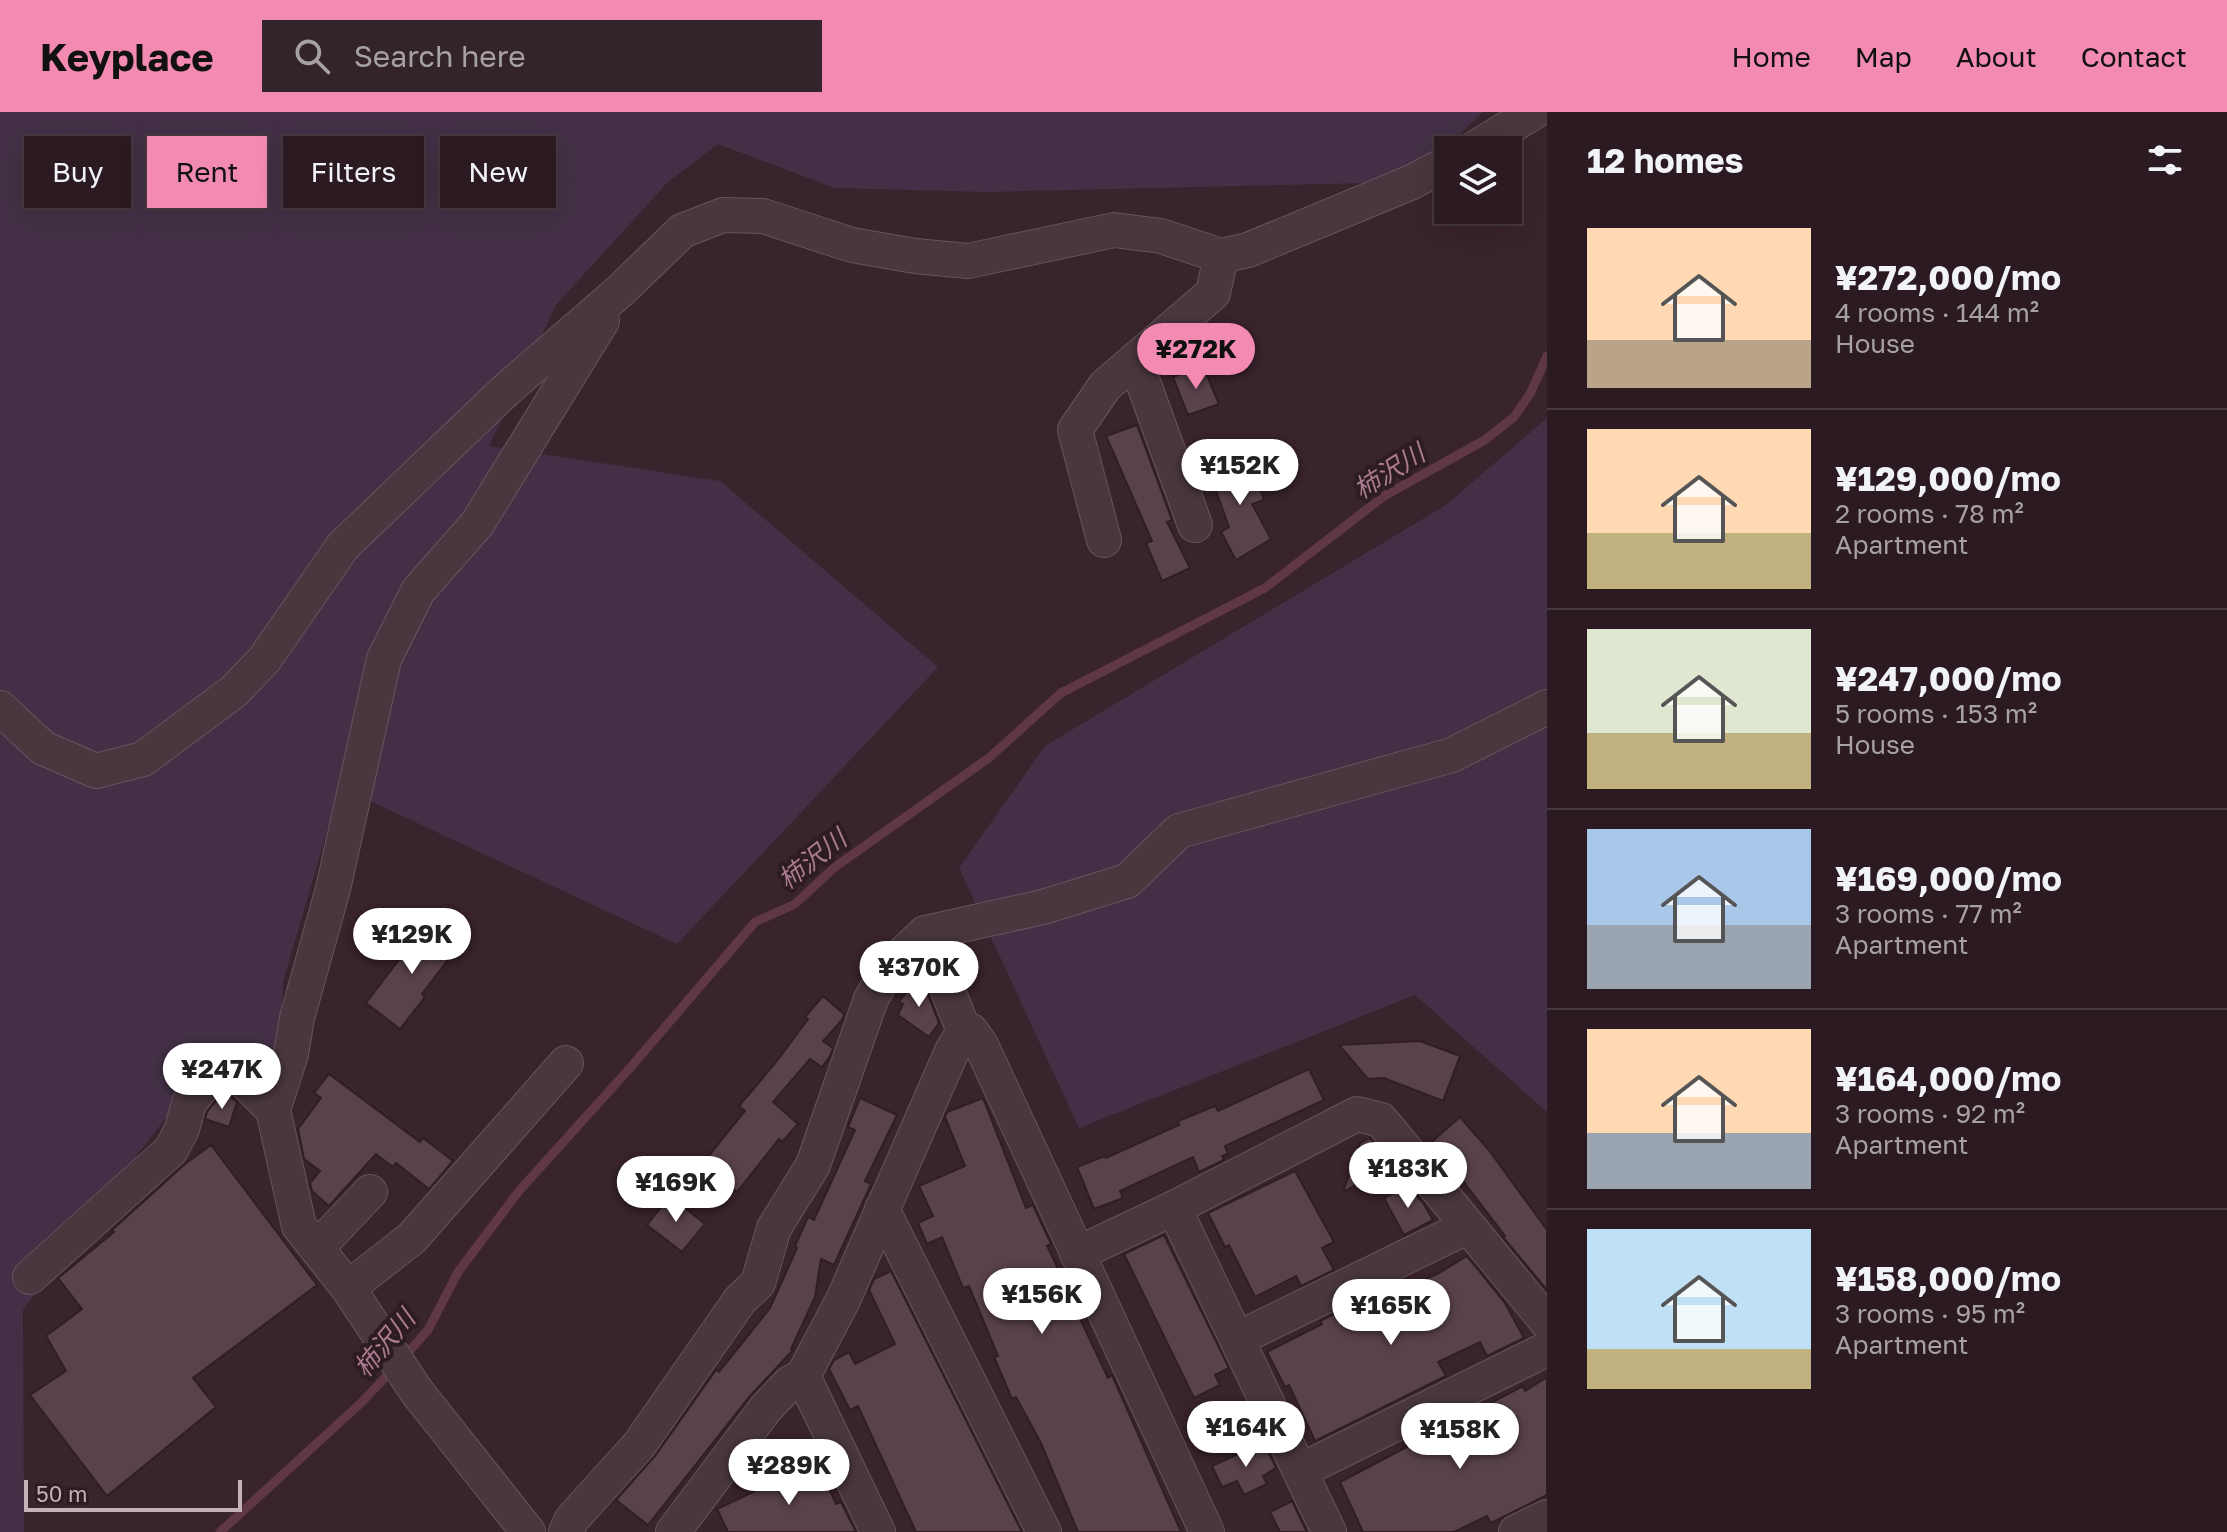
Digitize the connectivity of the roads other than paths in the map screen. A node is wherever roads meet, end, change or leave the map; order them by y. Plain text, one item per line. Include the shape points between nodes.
1 (1534, 112) edge
2 (1495, 136) edge
3 (1434, 170) edge
4 (1221, 256) junction
5 (621, 290) junction
6 (1135, 360) junction
7 (1195, 525) dead end
8 (1104, 540) dead end
9 (1547, 707) edge
10 (0, 708) edge
11 (925, 933) junction
12 (964, 1031) junction
13 (566, 1063) dead end
14 (273, 1110) junction
15 (370, 1192) dead end
16 (1174, 1208) junction
17 (882, 1209) junction
18 (1467, 1227) junction
19 (317, 1248) junction
20 (1077, 1254) junction
21 (30, 1277) dead end
22 (352, 1294) junction
23 (1547, 1322) edge
24 (1237, 1339) junction
25 (1547, 1349) edge
26 (803, 1376) junction
27 (1300, 1471) junction
28 (1547, 1517) edge
29 (688, 1525) edge
30 (528, 1532) edge
31 (566, 1532) edge
32 (878, 1532) edge
33 (1044, 1532) edge
34 (1207, 1532) edge
35 (1329, 1532) edge
36 (1516, 1532) edge

1 - 2 street
3 - 4 street via 1248,250
4 - 5 street via 1161,236 1114,230 968,261 852,245 763,216 723,215 682,231
4 - 6 street via 1213,293
5 - 10 street via 506,390 343,546 264,660 233,692 143,759 96,771 43,748
5 - 14 street via 477,524 418,591 384,659 333,889
6 - 7 street
6 - 8 street via 1105,386 1075,430
9 - 11 street via 1452,755 1179,831 1127,881 1043,907
11 - 12 street
11 - 31 street via 889,967 871,999 813,1165 774,1228 758,1283 740,1300 639,1445
12 - 17 street
12 - 20 street via 971,1031 981,1045
13 - 22 street via 412,1238
14 - 19 street via 299,1226
14 - 21 street via 237,1074 215,1070 189,1103 171,1150
15 - 19 street
16 - 18 street via 1357,1114 1381,1120
16 - 20 street
16 - 24 street
17 - 26 street
17 - 33 street
18 - 23 street
18 - 24 street
19 - 22 street
20 - 34 street
22 - 30 street via 417,1392
24 - 27 street
25 - 27 street
26 - 29 street via 766,1408
26 - 32 street
27 - 35 street
28 - 36 street

